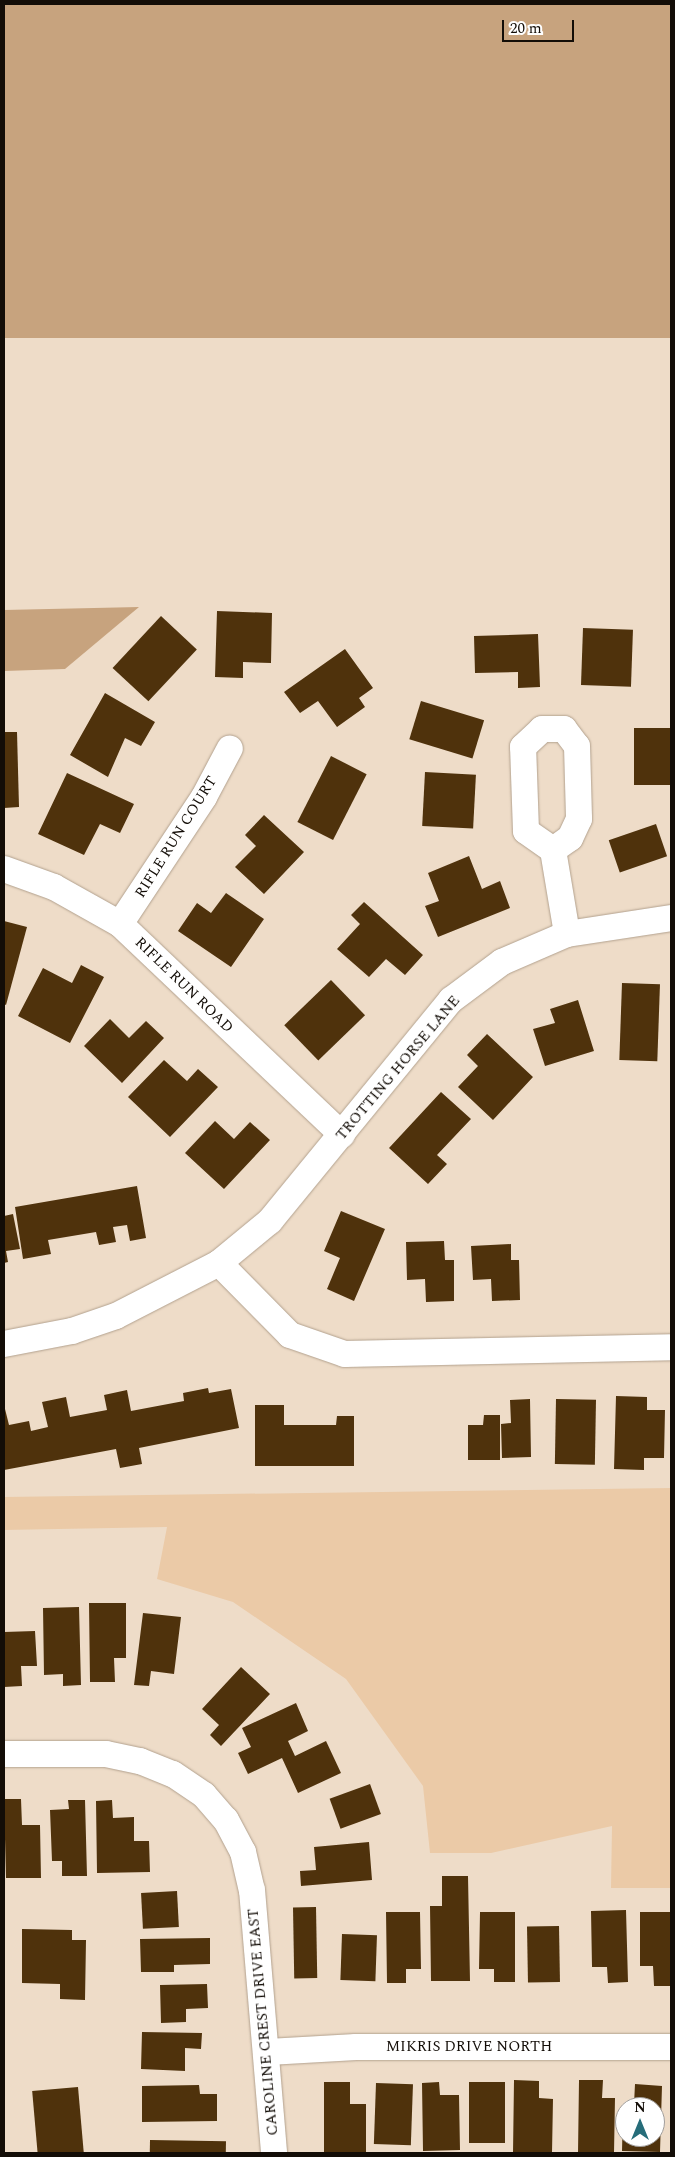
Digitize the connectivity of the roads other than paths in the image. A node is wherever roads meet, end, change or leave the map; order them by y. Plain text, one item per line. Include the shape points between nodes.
1 (230, 748) dead end
2 (553, 850) dead end
3 (4, 869) edge
4 (671, 918) edge
5 (120, 924) junction
6 (566, 934) junction
7 (342, 1135) junction
8 (219, 1263) junction
9 (4, 1344) edge
10 (671, 1347) edge
11 (4, 1754) edge
12 (671, 2047) edge
13 (268, 2052) junction
14 (274, 2153) edge

1 - 5 street, RIFLE RUN COURT via 204,797
2 - 6 street
3 - 5 street, RIFLE RUN ROAD via 54,887
4 - 6 street, TROTTING HORSE LANE
5 - 7 street, RIFLE RUN ROAD
6 - 7 street, TROTTING HORSE LANE via 502,962 451,1000
7 - 8 street, TROTTING HORSE LANE via 270,1221
8 - 9 street, TROTTING HORSE LANE via 116,1316 72,1332
8 - 10 street via 284,1330 322,1348 345,1354
11 - 13 street, CAROLINE CREST DRIVE EAST via 106,1754 173,1774 204,1795 226,1820 243,1852 252,1890
12 - 13 street, MIKRIS DRIVE NORTH via 356,2047
13 - 14 street, CAROLINE CREST DRIVE EAST

